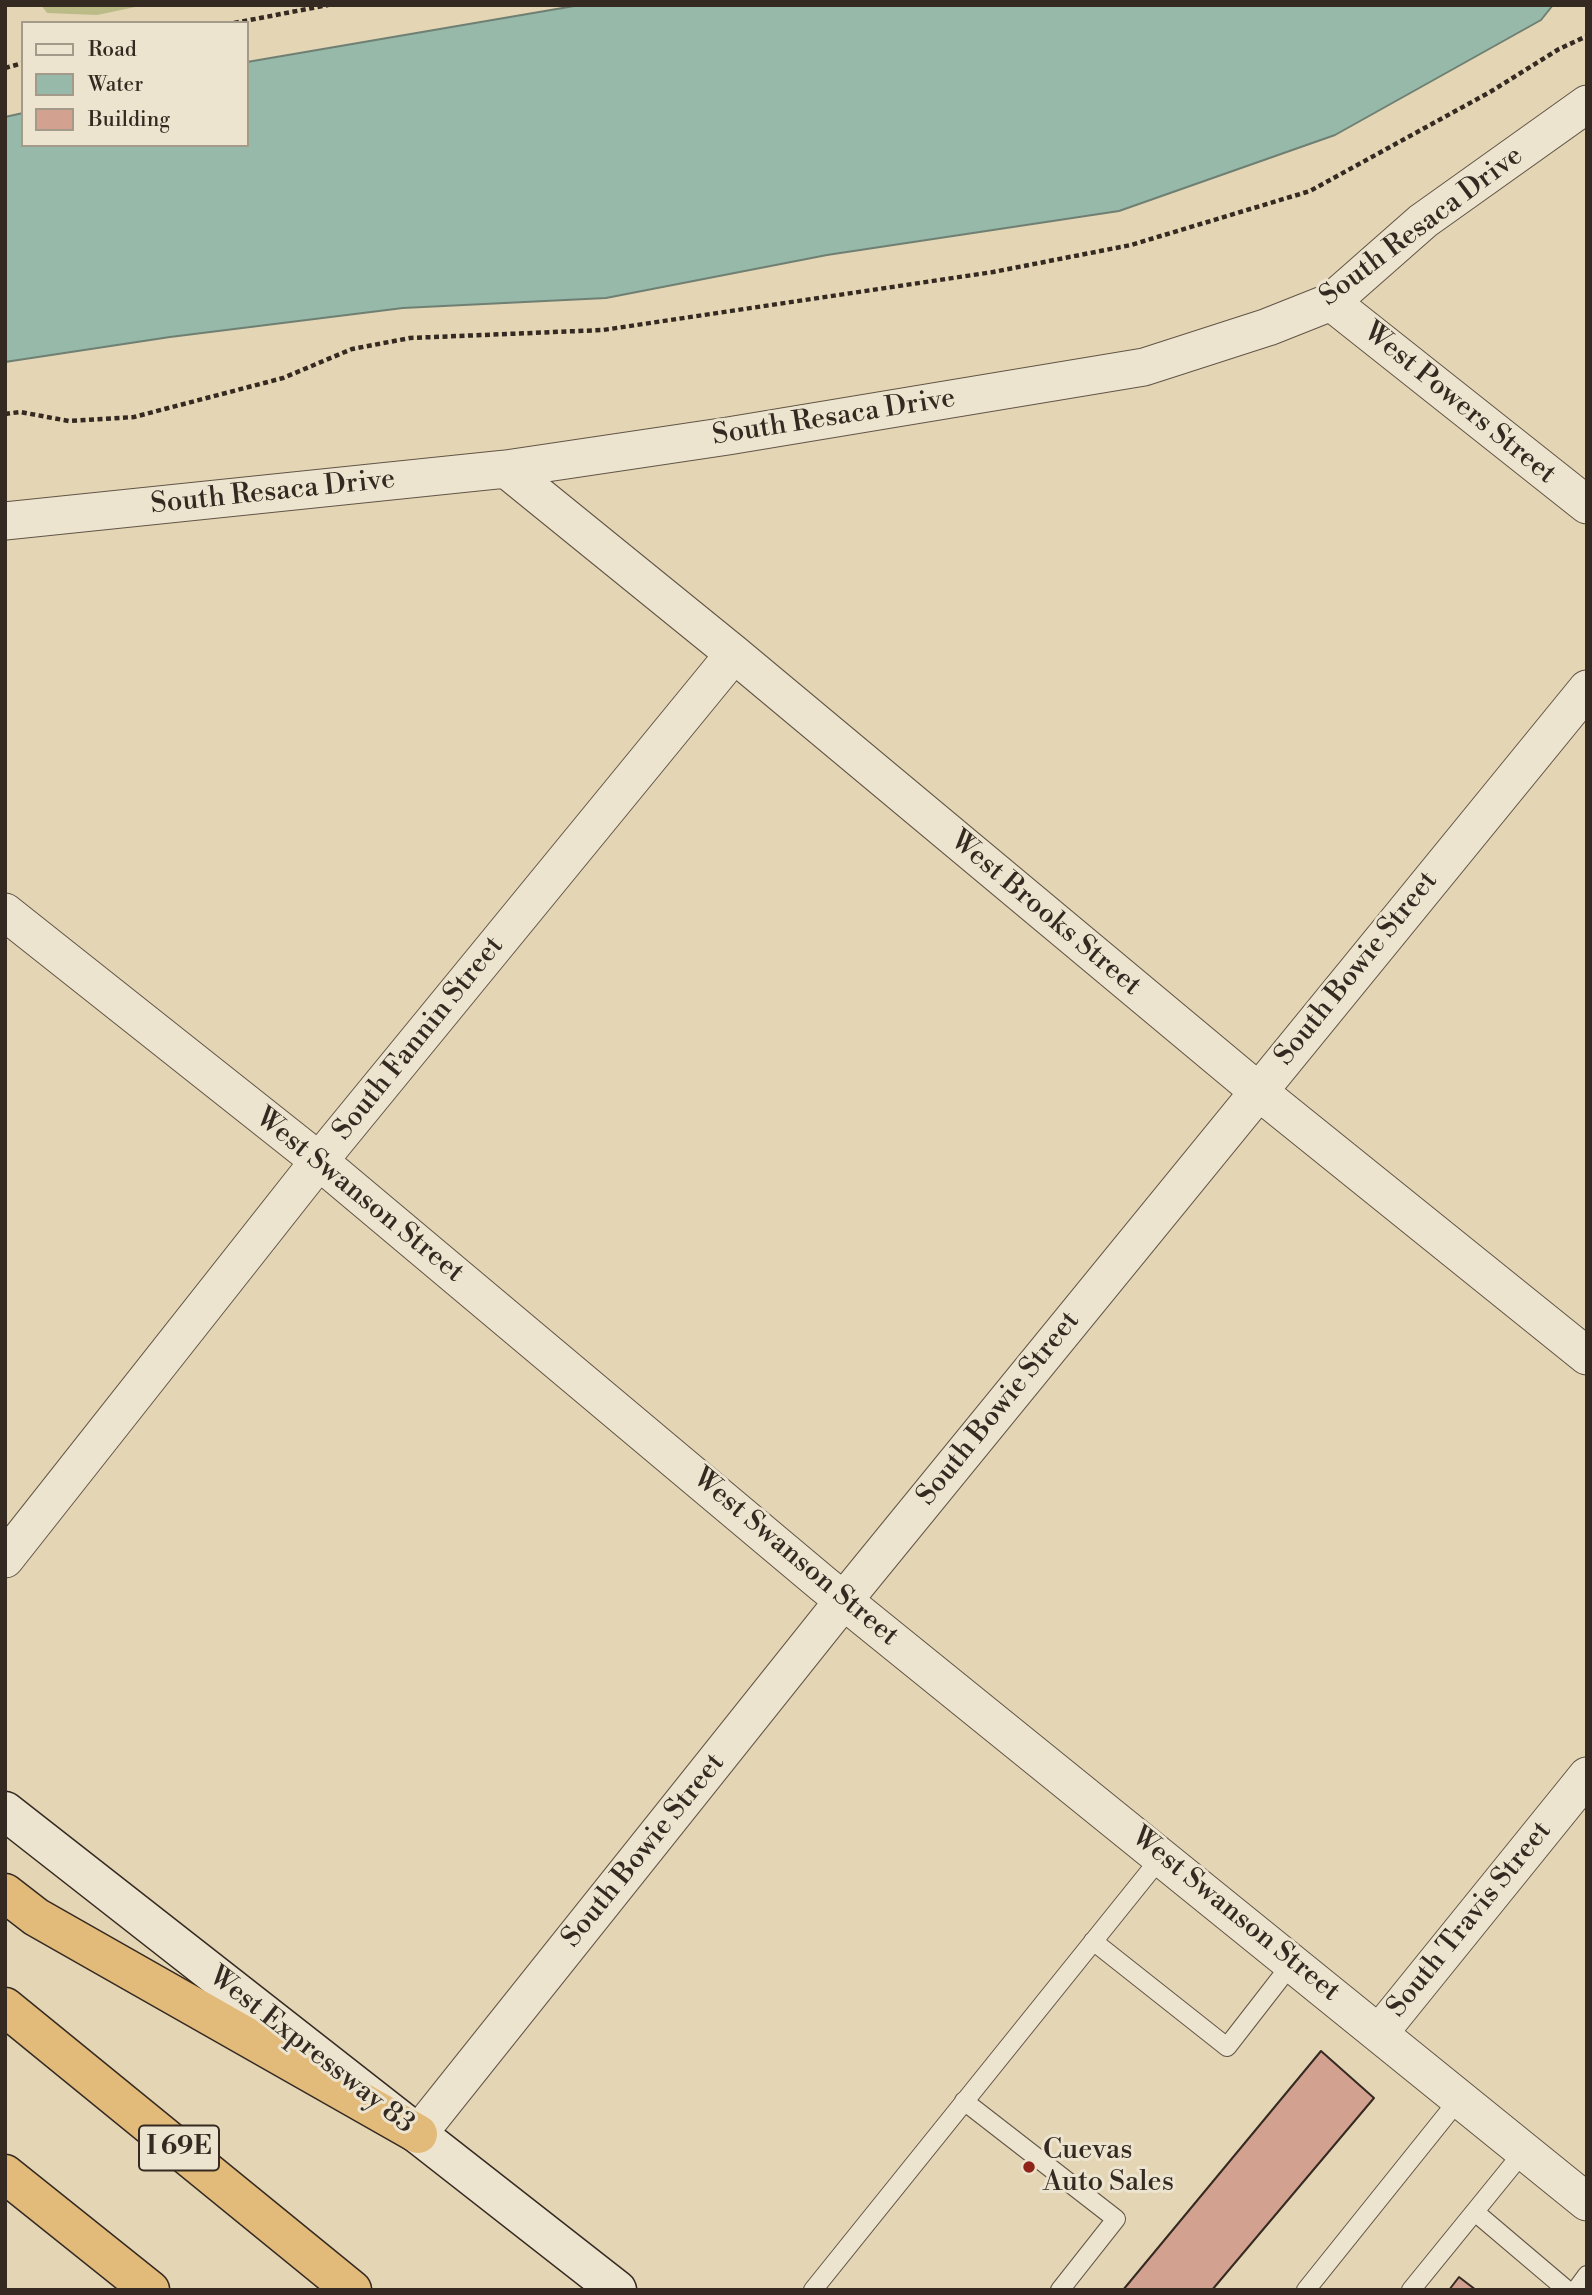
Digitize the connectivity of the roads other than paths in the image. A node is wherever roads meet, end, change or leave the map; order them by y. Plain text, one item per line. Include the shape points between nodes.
1 (1587, 104) edge
2 (1331, 302) junction
3 (506, 469) junction
4 (1587, 505) edge
5 (5, 521) edge
6 (734, 654) junction
7 (1587, 689) edge
8 (5, 912) edge
9 (1258, 1091) junction
10 (319, 1161) junction
11 (1587, 1356) edge
12 (5, 1559) edge
13 (844, 1600) junction
14 (1587, 1776) edge
15 (5, 1811) edge
16 (1162, 1856) junction
17 (5, 1893) edge
18 (1093, 1941) junction
19 (1293, 1962) junction
20 (5, 2007) edge
21 (1380, 2032) junction
22 (1460, 2098) junction
23 (964, 2101) junction
24 (418, 2134) junction
25 (1524, 2151) junction
26 (5, 2174) edge
27 (1587, 2202) edge
28 (1475, 2212) junction
29 (1587, 2275) edge
30 (823, 2286) edge
31 (149, 2290) edge
32 (352, 2290) edge
33 (617, 2290) edge
34 (1060, 2290) edge
35 (1306, 2290) edge
36 (1411, 2290) edge
37 (1567, 2290) edge
38 (1576, 2290) edge

1 - 2 street, South Resaca Drive via 1423,221
2 - 3 street, South Resaca Drive via 1144,367
2 - 4 street, West Powers Street
3 - 5 street, South Resaca Drive
3 - 6 street, West Brooks Street
6 - 9 street, West Brooks Street
6 - 10 street, South Fannin Street
7 - 9 street, South Bowie Street
8 - 10 street, West Swanson Street
9 - 11 street, West Brooks Street
9 - 13 street, South Bowie Street
10 - 12 street, South Fannin Street
10 - 13 street, West Swanson Street
13 - 16 street, West Swanson Street
13 - 24 street, South Bowie Street
14 - 21 street, South Travis Street
15 - 24 main road, West Expressway 83
16 - 18 lane
16 - 19 street, West Swanson Street
17 - 24 highway via 36,1917
18 - 19 lane via 1227,2047
18 - 23 lane
19 - 21 street, West Swanson Street
20 - 32 highway, I 69E
21 - 22 street, West Swanson Street
22 - 25 street, West Swanson Street
22 - 35 lane
23 - 30 lane
23 - 34 lane via 1116,2219
24 - 33 main road, West Expressway 83
25 - 27 street, West Swanson Street
25 - 28 lane
26 - 31 highway
28 - 36 lane
28 - 37 lane
29 - 38 lane

